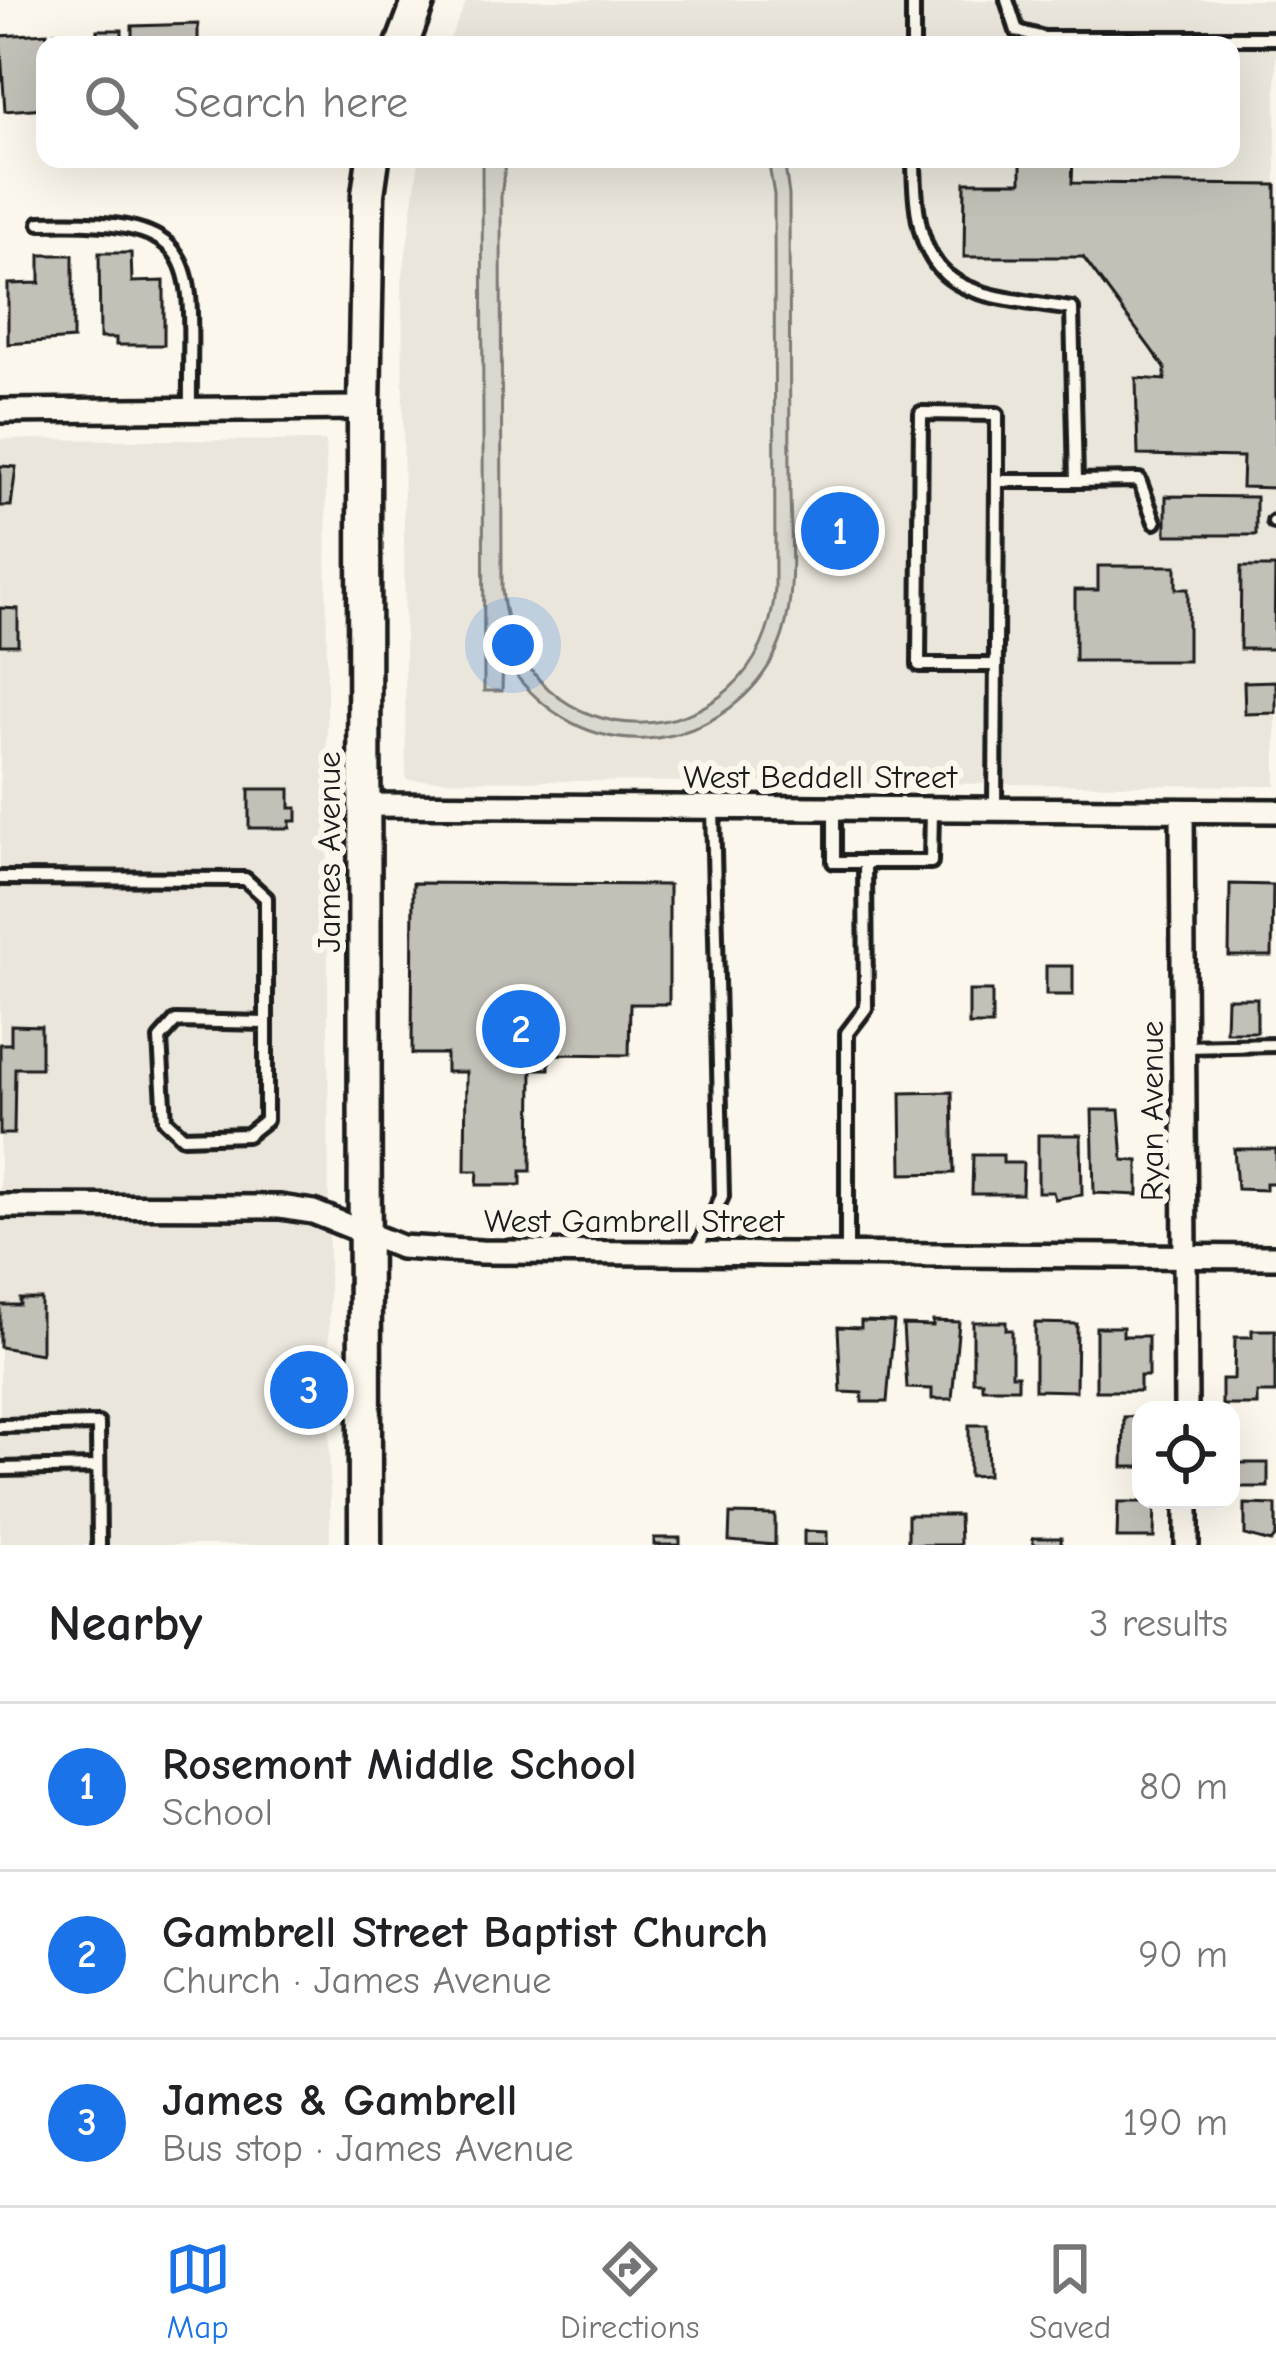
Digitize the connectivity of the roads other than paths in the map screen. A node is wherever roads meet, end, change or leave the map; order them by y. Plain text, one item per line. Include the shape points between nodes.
1 (419, 0) edge
2 (913, 0) edge
3 (1007, 0) edge
4 (405, 36) edge
5 (913, 36) edge
6 (1037, 36) edge
7 (1240, 38) edge
8 (1276, 38) edge
9 (372, 168) edge
10 (914, 168) edge
11 (40, 223) dead end
12 (364, 408) junction
13 (190, 410) junction
14 (0, 411) edge
15 (997, 481) junction
16 (1076, 482) junction
17 (1155, 522) dead end
18 (995, 665) junction
19 (364, 805) junction
20 (713, 808) junction
21 (834, 809) junction
22 (932, 810) junction
23 (994, 810) junction
24 (1182, 811) junction
25 (1276, 812) edge
26 (865, 862) junction
27 (0, 878) edge
28 (266, 1023) junction
29 (1276, 1046) edge
30 (1184, 1048) junction
31 (0, 1206) edge
32 (365, 1234) junction
33 (695, 1254) junction
34 (847, 1255) junction
35 (1185, 1257) junction
36 (1276, 1258) edge
37 (1186, 1401) edge
38 (0, 1426) edge
39 (98, 1467) junction
40 (0, 1469) edge
41 (1186, 1509) edge
42 (99, 1545) edge
43 (365, 1545) edge
44 (1187, 1545) edge

1 - 4 main road
2 - 5 lane
3 - 6 lane via 1017,31
7 - 8 lane
9 - 12 main road, James Avenue
10 - 16 lane via 914,223 952,280 982,296 1072,309
11 - 13 lane via 97,221 155,235 179,250 188,274
12 - 13 street
12 - 19 main road, James Avenue
13 - 14 street
15 - 16 lane
15 - 18 lane
15 - 18 lane via 997,414 921,413 920,665
16 - 17 lane via 1139,480
18 - 23 lane
19 - 20 street, West Beddell Street
19 - 32 main road, James Avenue
20 - 21 street, West Beddell Street
20 - 33 lane via 722,1196
21 - 22 street, West Beddell Street
21 - 26 lane via 834,862
22 - 23 street, West Beddell Street
22 - 26 lane via 931,862
23 - 24 street, West Beddell Street
24 - 25 street, West Beddell Street
24 - 30 street, Ryan Avenue
26 - 34 lane via 866,1009 847,1033
27 - 28 lane via 245,879 266,898
28 - 28 lane via 266,1120 247,1135 184,1137 165,1120 160,1039 176,1021
29 - 30 lane
30 - 35 street, Ryan Avenue
31 - 32 street, West Gambrell Street via 280,1207
32 - 33 street, West Gambrell Street via 441,1250
32 - 43 main road, James Avenue
33 - 34 street, West Gambrell Street
34 - 35 street, West Gambrell Street
35 - 36 street, West Gambrell Street
35 - 37 street, Ryan Avenue
38 - 39 lane via 98,1424
39 - 40 lane
39 - 42 lane
41 - 44 street

